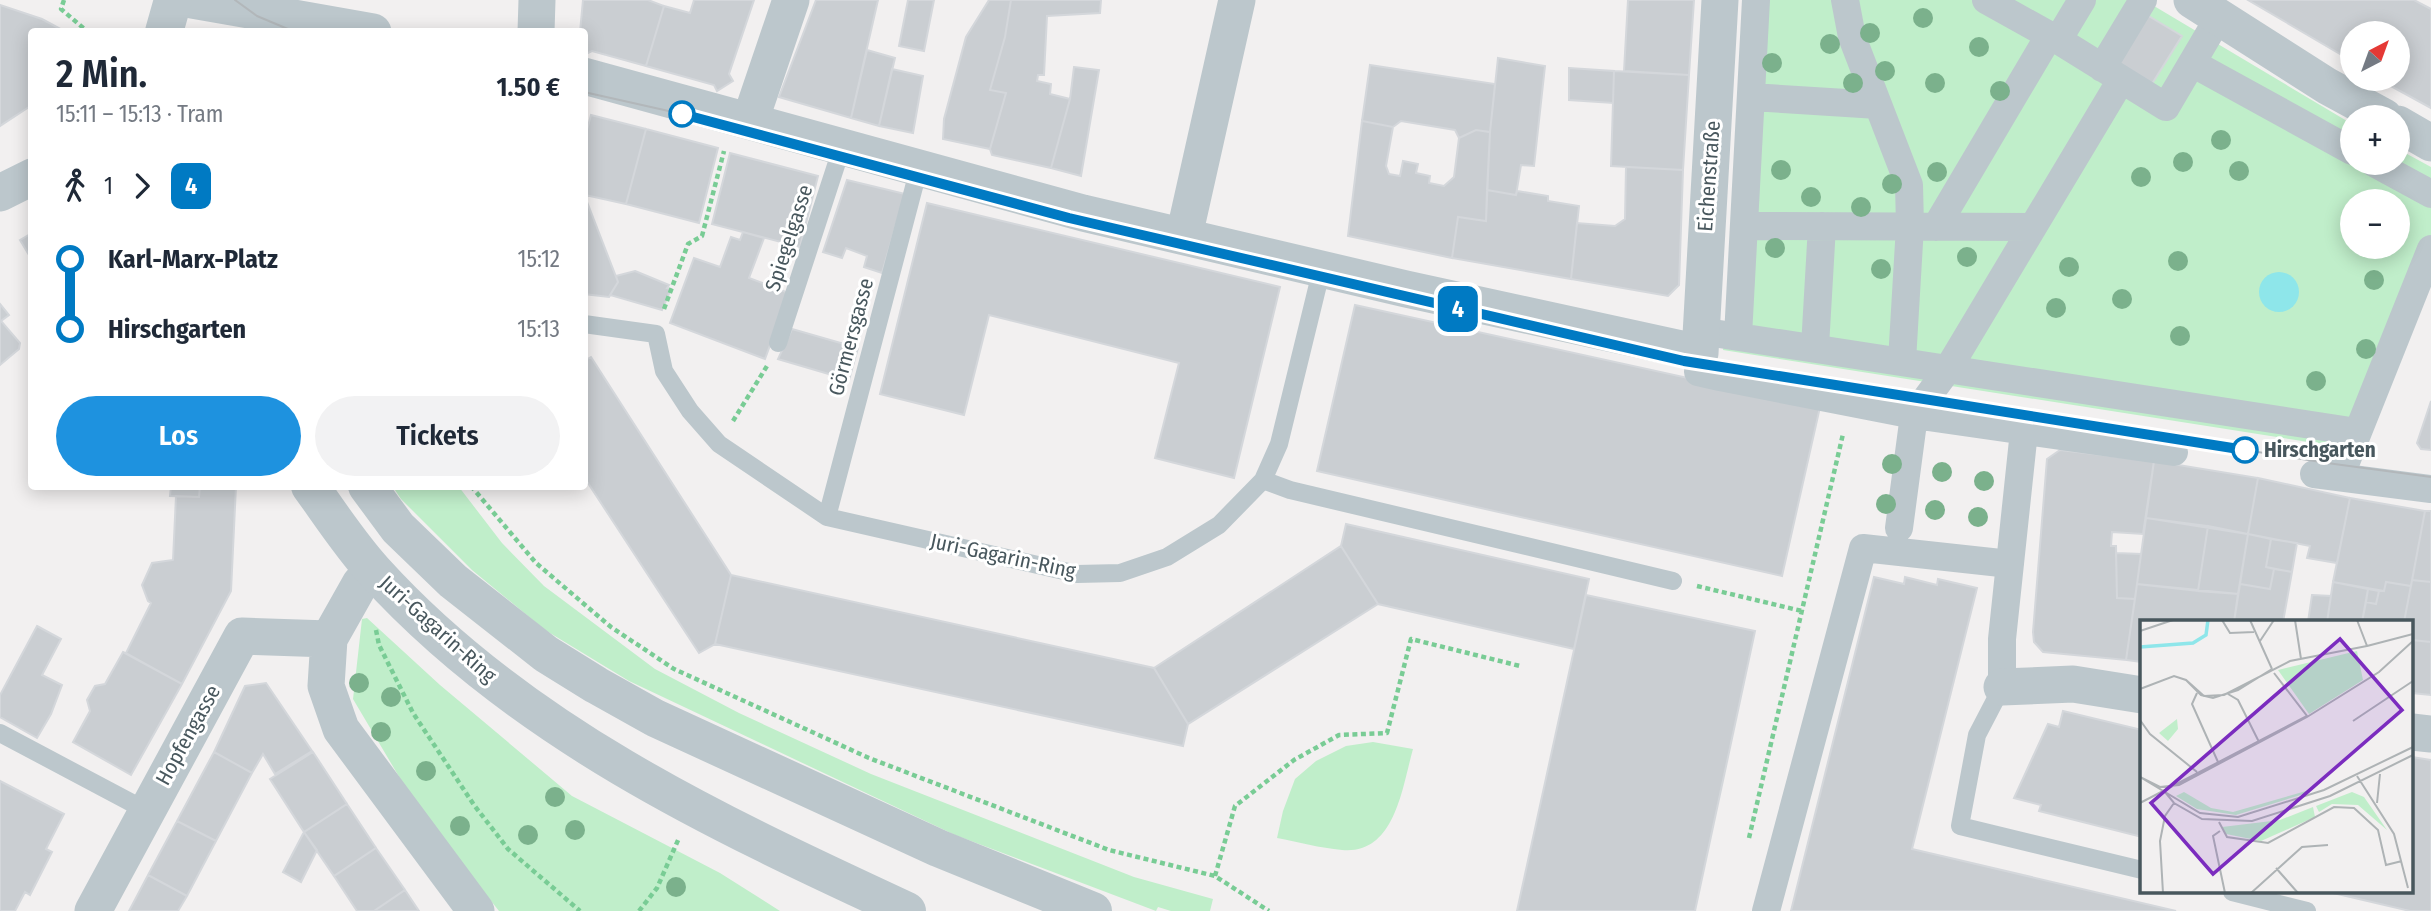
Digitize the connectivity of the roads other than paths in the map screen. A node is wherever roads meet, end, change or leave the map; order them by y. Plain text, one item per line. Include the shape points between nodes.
1 (174, 0) edge
2 (192, 0) edge
3 (537, 0) edge
4 (791, 0) edge
5 (1237, 0) edge
6 (1720, 0) edge
7 (1756, 0) edge
8 (1846, 0) edge
9 (1986, 0) edge
10 (2082, 0) edge
11 (2143, 0) edge
12 (2205, 6) edge
13 (165, 28) edge
14 (182, 28) edge
15 (350, 28) edge
16 (536, 28) edge
17 (2053, 38) junction
18 (2192, 63) junction
19 (2112, 74) junction
20 (588, 77) edge
21 (1751, 97) junction
22 (1878, 105) junction
23 (2362, 105) edge
24 (741, 119) junction
25 (2410, 131) edge
26 (2340, 143) edge
27 (2431, 143) edge
28 (842, 146) junction
29 (919, 168) junction
30 (2396, 175) edge
31 (28, 179) edge
32 (0, 193) edge
33 (2431, 194) edge
34 (1744, 226) junction
35 (1822, 226) junction
36 (1923, 227) junction
37 (2032, 227) junction
38 (1184, 236) junction
39 (2431, 248) edge
40 (1322, 268) junction
41 (588, 325) edge
42 (1738, 336) junction
43 (1700, 342) junction
44 (1815, 347) junction
45 (775, 351) road end
46 (1902, 361) junction
47 (1948, 369) junction
48 (1914, 415) junction
49 (2024, 431) junction
50 (2357, 432) junction
51 (2174, 452) dead end
52 (1262, 480) junction
53 (2431, 488) edge
54 (313, 490) edge
55 (370, 490) edge
56 (827, 517) junction
57 (1897, 539) junction
58 (2010, 564) junction
59 (372, 570) junction
60 (1673, 581) road end
61 (329, 639) junction
62 (2002, 687) junction
63 (2140, 695) edge
64 (0, 733) edge
65 (147, 811) junction
66 (2140, 870) edge
67 (2240, 894) edge
68 (93, 911) edge
69 (476, 911) edge
70 (907, 911) edge
71 (1093, 911) edge
72 (1766, 911) edge
73 (2307, 911) edge

1 - 13 street
1 - 14 street
2 - 15 street
3 - 16 street
4 - 24 street
5 - 38 street
6 - 43 street, Eichenstraße
7 - 21 street
8 - 22 street via 1852,37
9 - 17 street
10 - 17 street
11 - 19 street
12 - 18 street
12 - 23 street
17 - 19 street
17 - 36 street
18 - 19 street via 2166,107
18 - 26 street
19 - 37 street
20 - 24 street
21 - 22 street
21 - 34 street
22 - 36 street
24 - 28 street
25 - 27 street
28 - 29 street
28 - 45 lane, Spiegelgasse
29 - 38 street
29 - 56 lane, Görmersgasse
30 - 33 street
31 - 32 street
34 - 35 street
34 - 42 street
35 - 36 street
35 - 44 street
36 - 37 street
36 - 46 street
37 - 47 street
38 - 40 street
39 - 50 street
40 - 43 street via 1406,289
40 - 52 lane, Juri-Gagarin-Ring via 1279,444
41 - 56 lane, Juri-Gagarin-Ring via 656,334 664,371 719,444
42 - 43 street
42 - 44 street
43 - 48 street via 1698,372
44 - 46 street
46 - 47 street
47 - 48 street
47 - 50 street
48 - 49 street
48 - 57 street
49 - 51 street
49 - 58 street
50 - 53 street via 2327,475
52 - 56 lane, Juri-Gagarin-Ring via 1219,525 1167,557 1120,573 1077,573
52 - 60 lane
54 - 59 street, Juri-Gagarin-Ring
55 - 71 street via 397,528 453,581 546,654 596,685 655,718 938,848
57 - 58 street
57 - 72 street via 1863,548
58 - 62 street via 2001,639
59 - 61 street, Juri-Gagarin-Ring
59 - 70 street, Juri-Gagarin-Ring via 474,665 584,745 694,808
61 - 65 street, Hopfengasse via 242,636
61 - 69 street, Juri-Gagarin-Ring via 326,687 341,729
62 - 63 street via 2073,684
62 - 66 lane via 1977,735 1960,826
64 - 65 lane
65 - 68 street, Hopfengasse
67 - 73 lane

